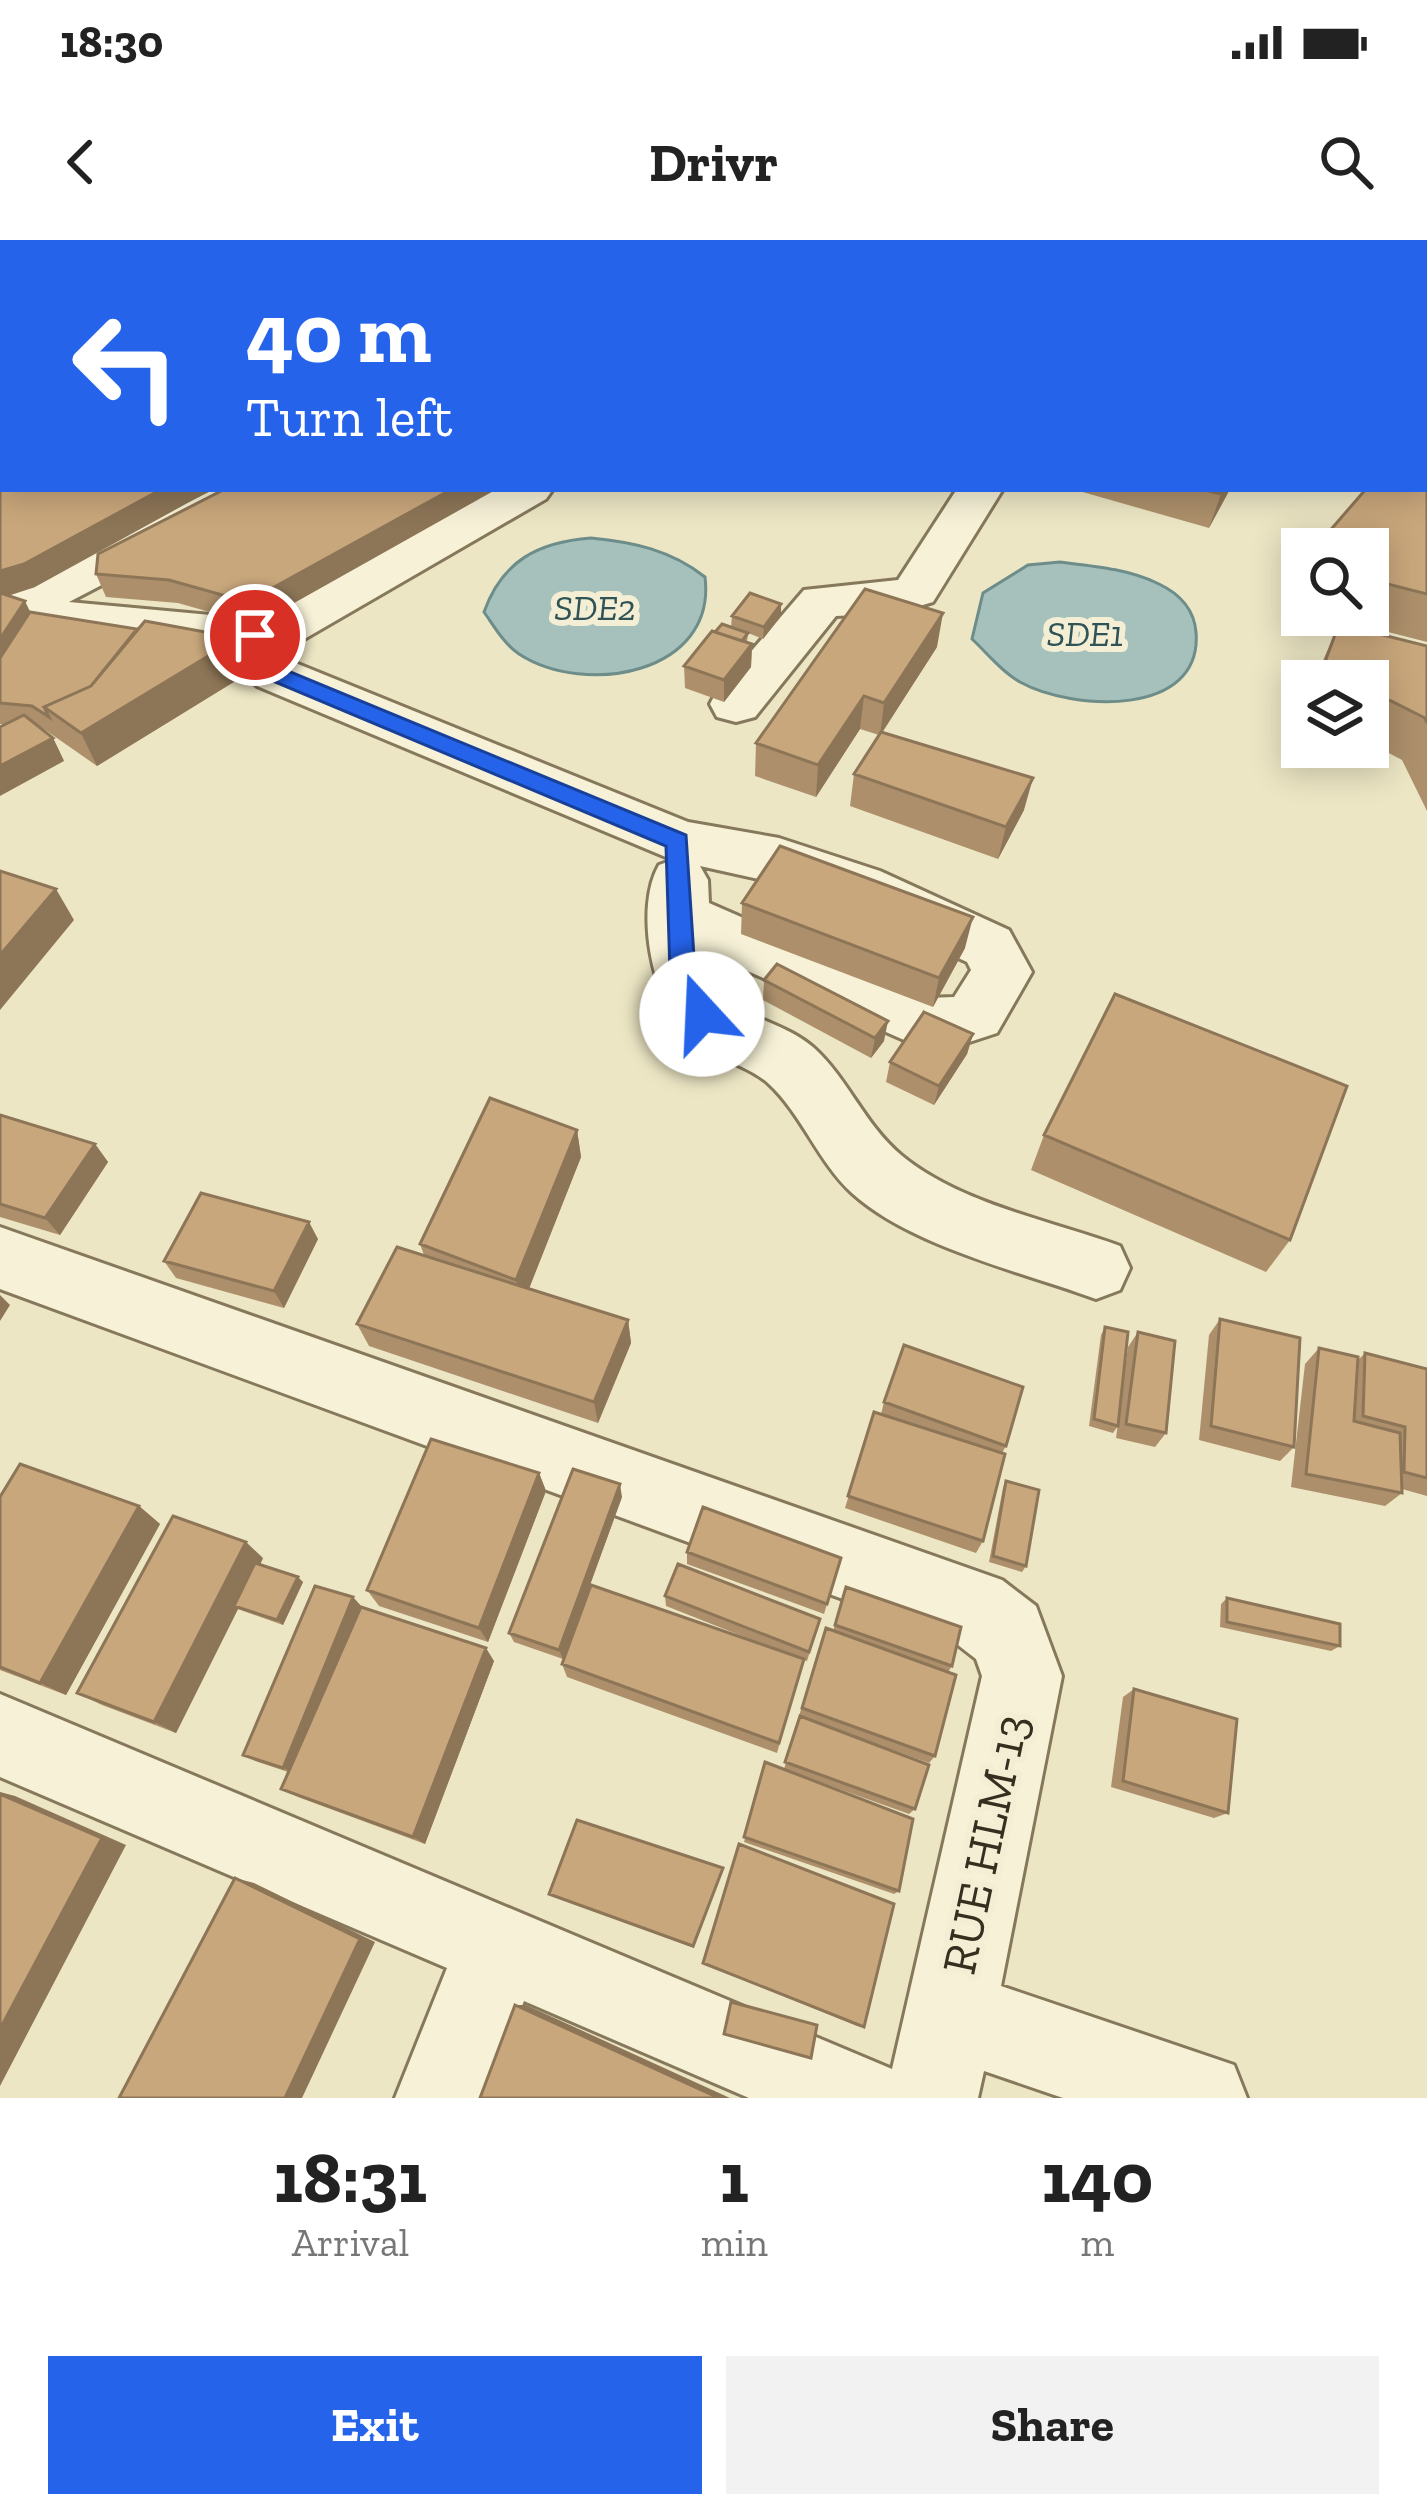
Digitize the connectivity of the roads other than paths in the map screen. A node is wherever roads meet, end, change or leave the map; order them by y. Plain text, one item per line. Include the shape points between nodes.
1 (245, 492) edge
2 (525, 492) edge
3 (978, 492) edge
4 (3, 614) edge
5 (255, 635) junction
6 (736, 704) dead end
7 (678, 841) junction
8 (681, 916) junction
9 (0, 1258) edge
10 (1096, 1268) dead end
11 (0, 1735) edge
12 (500, 1948) junction
13 (940, 2056) edge
14 (441, 2098) edge
15 (857, 2098) edge
16 (1202, 2098) edge

1 - 4 street
2 - 5 street via 288,626
3 - 6 street via 916,591 822,601
4 - 5 street
5 - 7 street via 258,657 275,674
7 - 8 street
7 - 8 street via 820,872 988,946 1002,971 975,1016 920,1022
8 - 10 street via 688,995 702,1014 793,1068 879,1177 909,1197
9 - 13 street, RUE HLM-13 via 974,1608 1008,1634 1022,1676
11 - 12 street
12 - 14 street
12 - 15 street
13 - 16 street

